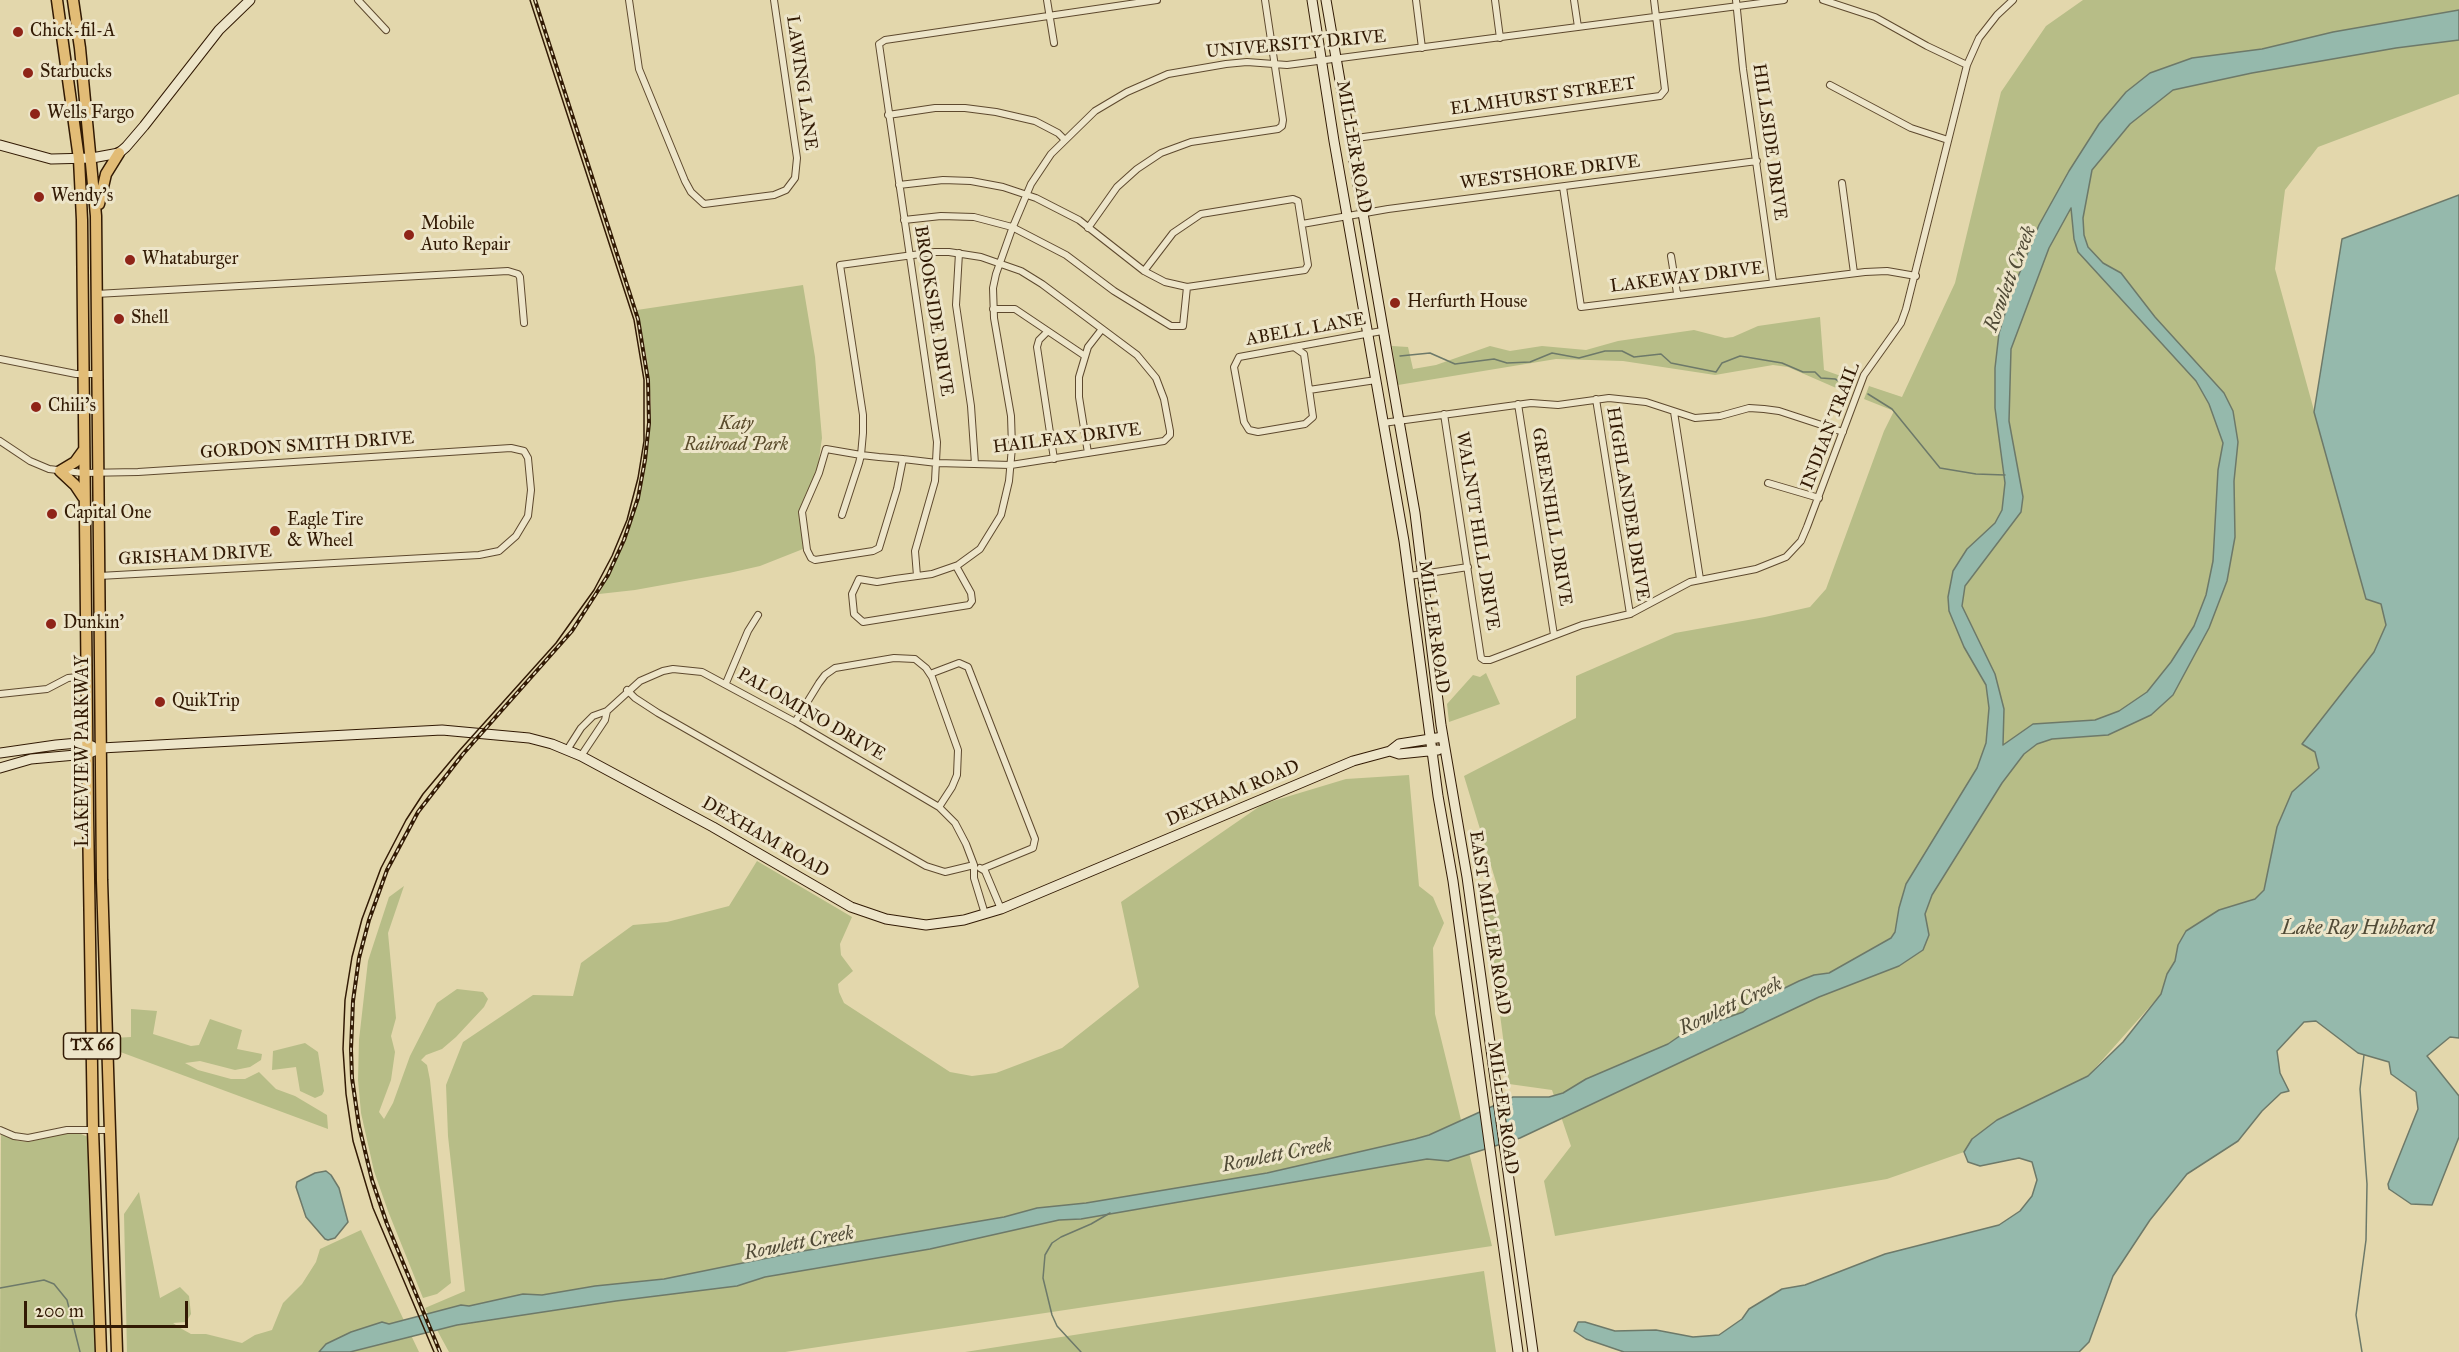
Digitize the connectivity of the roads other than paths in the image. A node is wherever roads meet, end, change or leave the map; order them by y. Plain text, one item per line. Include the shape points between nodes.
1 (57, 0) edge
2 (73, 0) edge
3 (250, 0) edge
4 (358, 0) edge
5 (629, 0) edge
6 (774, 0) edge
7 (1047, 0) edge
8 (1157, 0) edge
9 (1264, 0) edge
10 (1312, 0) edge
11 (1326, 0) edge
12 (1416, 0) edge
13 (1495, 0) edge
14 (1574, 0) edge
15 (1654, 0) edge
16 (1784, 0) edge
17 (1823, 0) edge
18 (2013, 0) edge
19 (1736, 3) edge
20 (1050, 17) junction
21 (1656, 17) junction
22 (1578, 27) junction
23 (386, 30) dead end
24 (1500, 38) junction
25 (1054, 43) dead end
26 (1422, 48) junction
27 (1336, 58) junction
28 (1321, 60) junction
29 (1275, 65) junction
30 (1967, 65) junction
31 (1830, 85) dead end
32 (888, 115) junction
33 (1064, 139) junction
34 (1349, 139) junction
35 (1948, 141) junction
36 (0, 145) edge
37 (119, 153) junction
38 (92, 158) junction
39 (79, 159) junction
40 (1757, 161) junction
41 (1842, 183) dead end
42 (899, 185) junction
43 (1563, 187) junction
44 (1026, 195) junction
45 (1362, 214) junction
46 (96, 216) junction
47 (1348, 216) junction
48 (904, 220) junction
49 (1302, 224) junction
50 (1012, 227) junction
51 (1088, 228) junction
52 (959, 253) junction
53 (909, 256) junction
54 (1671, 256) dead end
55 (999, 262) junction
56 (1144, 271) junction
57 (1372, 271) junction
58 (1854, 273) junction
59 (1358, 274) junction
60 (1916, 276) junction
61 (1773, 282) junction
62 (1187, 287) junction
63 (1677, 293) junction
64 (96, 294) junction
65 (83, 296) junction
66 (993, 309) junction
67 (525, 323) dead end
68 (1381, 327) junction
69 (1102, 329) junction
70 (1368, 330) junction
71 (1047, 332) junction
72 (1294, 347) junction
73 (1084, 356) junction
74 (0, 359) edge
75 (84, 374) junction
76 (98, 374) junction
77 (1376, 380) junction
78 (1309, 390) junction
79 (1596, 399) junction
80 (1518, 404) junction
81 (1674, 412) junction
82 (1444, 414) junction
83 (1398, 421) junction
84 (1383, 423) junction
85 (1844, 432) junction
86 (0, 441) edge
87 (519, 449) joint
88 (83, 451) junction
89 (1088, 453) junction
90 (861, 454) junction
91 (903, 459) junction
92 (1054, 459) junction
93 (937, 463) junction
94 (975, 464) junction
95 (1011, 465) junction
96 (60, 471) junction
97 (83, 473) junction
98 (97, 474) junction
99 (1768, 483) dead end
100 (83, 497) junction
101 (1819, 498) junction
102 (842, 515) dead end
103 (956, 566) junction
104 (1468, 567) junction
105 (1424, 574) junction
106 (85, 576) junction
107 (99, 576) junction
108 (917, 576) junction
109 (1409, 576) junction
110 (1700, 579) junction
111 (1630, 614) junction
112 (758, 615) dead end
113 (1554, 635) junction
114 (1480, 652) joint
115 (930, 674) junction
116 (87, 676) junction
117 (726, 683) junction
118 (627, 690) junction
119 (0, 694) edge
120 (607, 711) junction
121 (795, 722) junction
122 (1443, 737) junction
123 (1431, 739) junction
124 (101, 748) junction
125 (87, 749) junction
126 (1445, 749) junction
127 (567, 750) junction
128 (1432, 750) junction
129 (1390, 751) junction
130 (0, 753) edge
131 (581, 756) junction
132 (0, 768) edge
133 (939, 807) junction
134 (974, 865) junction
135 (982, 869) junction
136 (1001, 909) junction
137 (984, 914) junction
138 (91, 1003) junction
139 (105, 1003) junction
140 (0, 1130) edge
141 (93, 1130) junction
142 (109, 1130) junction
143 (1505, 1261) junction
144 (1526, 1304) junction
145 (101, 1352) edge
146 (117, 1352) edge
147 (1518, 1352) edge
148 (1533, 1352) edge

1 - 39 main road, LAKEVIEW PARKWAY / TX 66
2 - 38 main road, LAKEVIEW PARKWAY / TX 66
3 - 37 main road via 219,30
4 - 23 street
5 - 6 street, LAWING LANE via 639,69 691,192 704,204 774,195 786,190 795,178 797,158
7 - 20 street
8 - 20 street
9 - 29 street
10 - 28 main road, MILLER ROAD
11 - 27 main road, MILLER ROAD
12 - 26 street
13 - 24 street
14 - 22 street
15 - 21 street, ELMHURST STREET
16 - 19 street, UNIVERSITY DRIVE
17 - 30 street via 1875,17
18 - 30 street, INDIAN TRAIL via 1979,38
19 - 21 street, UNIVERSITY DRIVE
19 - 40 street, HILLSIDE DRIVE
20 - 25 street
20 - 32 street, BROOKSIDE DRIVE via 881,42
21 - 22 street, UNIVERSITY DRIVE
21 - 34 street, ELMHURST STREET via 1665,90 1660,96
22 - 24 street, UNIVERSITY DRIVE
24 - 26 street, UNIVERSITY DRIVE
26 - 27 street, UNIVERSITY DRIVE
27 - 28 street, UNIVERSITY DRIVE
27 - 34 main road, MILLER ROAD
28 - 29 street, UNIVERSITY DRIVE
28 - 47 main road, MILLER ROAD
29 - 33 street, UNIVERSITY DRIVE via 1246,62 1168,74 1110,101
29 - 51 street via 1282,126 1191,142 1161,153 1117,187
30 - 35 street, INDIAN TRAIL
31 - 35 street via 1911,128
32 - 33 street via 935,108 996,112 1035,121
32 - 42 street, BROOKSIDE DRIVE
33 - 44 street, UNIVERSITY DRIVE
34 - 45 main road, MILLER ROAD
35 - 60 street, INDIAN TRAIL
36 - 39 main road via 51,159
37 - 38 main road
37 - 46 main road via 106,174
38 - 39 main road
38 - 46 main road, LAKEVIEW PARKWAY / TX 66
39 - 65 main road, LAKEVIEW PARKWAY / TX 66
40 - 43 street, WESTSHORE DRIVE
40 - 61 street, HILLSIDE DRIVE
41 - 58 street
42 - 44 street via 964,180
42 - 48 street, BROOKSIDE DRIVE
43 - 45 street, WESTSHORE DRIVE
43 - 63 street, LAKEWAY DRIVE via 1581,306
44 - 50 street, UNIVERSITY DRIVE
44 - 51 street via 1064,211
45 - 47 street, WESTSHORE DRIVE
45 - 57 main road, MILLER ROAD
46 - 64 main road, LAKEVIEW PARKWAY / TX 66
47 - 49 street, WESTSHORE DRIVE
47 - 59 main road, MILLER ROAD
48 - 50 street via 974,217
48 - 53 street, BROOKSIDE DRIVE
49 - 56 street via 1299,205 1293,199 1201,214 1173,232
49 - 62 street via 1308,264 1305,270
50 - 55 street, UNIVERSITY DRIVE
50 - 62 street via 1066,255 1171,326 1183,326
51 - 56 street
52 - 53 street
52 - 55 street
52 - 94 street via 956,305
53 - 90 street via 840,265 863,415
53 - 93 street, BROOKSIDE DRIVE via 936,424
54 - 63 street
55 - 66 street, UNIVERSITY DRIVE
55 - 69 street via 1042,284
56 - 62 street
57 - 59 main road
57 - 68 main road, MILLER ROAD
58 - 60 street, LAKEWAY DRIVE via 1887,271
58 - 61 street, LAKEWAY DRIVE
59 - 70 main road, MILLER ROAD
60 - 85 street, INDIAN TRAIL via 1901,323 1864,375
61 - 63 street, LAKEWAY DRIVE
64 - 65 main road
64 - 67 street via 508,271 518,274 522,282
64 - 76 main road, LAKEVIEW PARKWAY / TX 66
65 - 75 main road, LAKEVIEW PARKWAY / TX 66
66 - 71 street via 1015,309
66 - 95 street, UNIVERSITY DRIVE via 1011,416
68 - 70 main road
68 - 83 main road, MILLER ROAD
69 - 73 street
69 - 89 street, HAILFAX DRIVE via 1137,355 1156,378 1170,431 1168,438
70 - 72 street, ABELL LANE
70 - 77 main road, MILLER ROAD
71 - 73 street
71 - 92 street via 1037,347
72 - 78 street via 1304,354
72 - 78 street, ABELL LANE via 1246,354 1236,360 1244,422 1249,430 1258,432 1310,421 1313,412
73 - 89 street via 1079,397
74 - 75 street
75 - 76 street
75 - 88 main road, LAKEVIEW PARKWAY / TX 66
76 - 98 main road, LAKEVIEW PARKWAY / TX 66
77 - 78 street
77 - 84 main road, MILLER ROAD
79 - 80 street via 1558,405
79 - 81 street via 1629,400
79 - 111 street, HIGHLANDER DRIVE
80 - 82 street
80 - 113 street, GREENHILL DRIVE
81 - 85 street via 1705,419 1749,408 1764,409
81 - 110 street
82 - 83 street
82 - 104 street, WALNUT HILL DRIVE
83 - 84 street
83 - 105 main road, MILLER ROAD
84 - 109 main road, MILLER ROAD
85 - 101 street, INDIAN TRAIL
86 - 96 street, GORDON SMITH DRIVE via 30,461
87 - 98 street, GORDON SMITH DRIVE
87 - 107 street, GRISHAM DRIVE via 528,458 530,508 520,530 499,551
88 - 96 main road via 75,462
88 - 97 main road, LAKEVIEW PARKWAY / TX 66
89 - 92 street, HAILFAX DRIVE
90 - 91 street, HAILFAX DRIVE
90 - 91 street, HAILFAX DRIVE via 826,449 802,512 807,550 815,560 879,548
90 - 102 street
91 - 93 street, HAILFAX DRIVE
92 - 95 street, HAILFAX DRIVE
93 - 94 street, HAILFAX DRIVE
93 - 108 street, BROOKSIDE DRIVE via 915,550
94 - 95 street, HAILFAX DRIVE
95 - 103 street, UNIVERSITY DRIVE via 996,526 980,549
96 - 97 street, GORDON SMITH DRIVE
96 - 100 main road
97 - 98 street, GORDON SMITH DRIVE
97 - 100 main road, LAKEVIEW PARKWAY / TX 66
98 - 107 main road, LAKEVIEW PARKWAY / TX 66
99 - 101 street
100 - 106 main road, LAKEVIEW PARKWAY / TX 66
101 - 110 street, INDIAN TRAIL via 1801,541 1786,557 1756,568
103 - 108 street, UNIVERSITY DRIVE
103 - 108 street, UNIVERSITY DRIVE via 971,593 969,605 863,622 854,614 852,594 859,579 877,582
104 - 105 street
104 - 114 street, WALNUT HILL DRIVE
105 - 109 street
105 - 122 main road, MILLER ROAD
106 - 107 main road
106 - 116 main road, LAKEVIEW PARKWAY / TX 66
107 - 124 main road, LAKEVIEW PARKWAY / TX 66
109 - 123 main road, MILLER ROAD
110 - 111 street, INDIAN TRAIL
111 - 113 street, INDIAN TRAIL
112 - 117 street
113 - 114 street, INDIAN TRAIL via 1490,660 1484,660
115 - 121 street via 910,658 835,668 819,683
115 - 133 street via 958,750 957,775
115 - 135 street via 959,663 968,667 1035,839 1033,848
116 - 119 street via 68,678 47,689
116 - 125 main road, LAKEVIEW PARKWAY / TX 66
117 - 118 street, PALOMINO DRIVE via 702,672 673,669 651,675
117 - 121 street, PALOMINO DRIVE
118 - 120 street, PALOMINO DRIVE
118 - 134 street via 658,713 926,866 945,872
120 - 127 street, PALOMINO DRIVE via 593,716
120 - 131 street, PALOMINO DRIVE
121 - 133 street, PALOMINO DRIVE
122 - 123 main road, DEXHAM ROAD
122 - 126 main road, MILLER ROAD
123 - 128 main road, MILLER ROAD
123 - 129 main road, DEXHAM ROAD via 1399,744
124 - 125 main road, DEXHAM ROAD
124 - 127 main road, DEXHAM ROAD via 442,730 529,738
124 - 139 main road, LAKEVIEW PARKWAY / TX 66
125 - 130 main road, DEXHAM ROAD via 34,747
125 - 132 main road, DEXHAM ROAD
125 - 138 main road, LAKEVIEW PARKWAY / TX 66
126 - 128 main road, DEXHAM ROAD
126 - 144 main road, EAST MILLER ROAD via 1467,877
127 - 131 main road, DEXHAM ROAD
128 - 129 main road, DEXHAM ROAD via 1399,754
128 - 143 main road, MILLER ROAD
129 - 136 main road, DEXHAM ROAD via 1353,761
131 - 137 main road, DEXHAM ROAD via 864,913 926,925
133 - 134 street, PALOMINO DRIVE via 960,830
134 - 135 street
134 - 137 street, PALOMINO DRIVE
135 - 136 street
136 - 137 main road, DEXHAM ROAD
138 - 139 main road
138 - 141 main road, LAKEVIEW PARKWAY / TX 66
139 - 142 main road, LAKEVIEW PARKWAY / TX 66
140 - 141 street via 28,1138 68,1130
141 - 142 street
141 - 145 main road, LAKEVIEW PARKWAY / TX 66
142 - 146 main road, LAKEVIEW PARKWAY / TX 66
143 - 144 main road via 1514,1267
143 - 147 main road
144 - 148 main road, EAST MILLER ROAD

